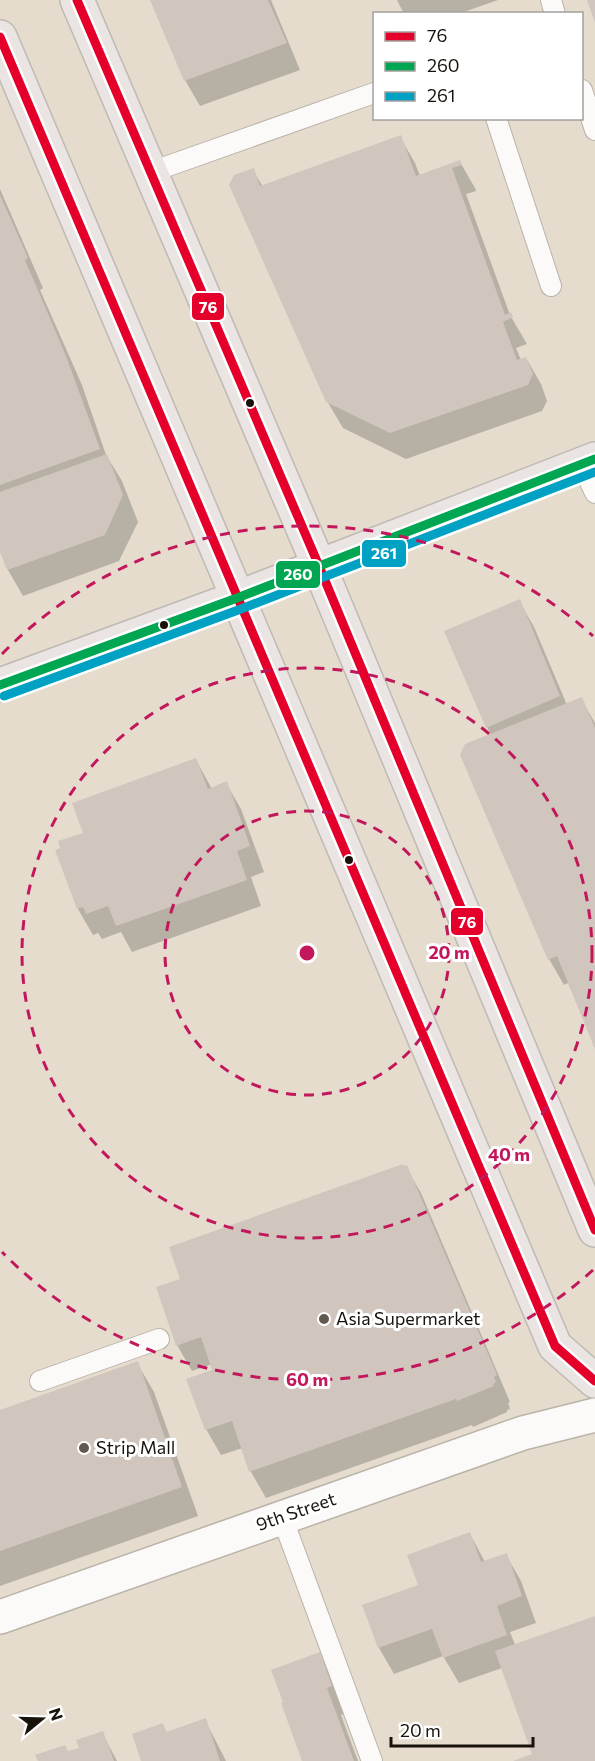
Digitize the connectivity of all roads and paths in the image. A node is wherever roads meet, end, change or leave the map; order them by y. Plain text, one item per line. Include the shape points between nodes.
1 (77, 0) edge
2 (0, 37) edge
3 (583, 93) edge
4 (373, 94) edge
5 (497, 120) edge
6 (595, 130) edge
7 (151, 172) junction
8 (551, 286) dead end
9 (589, 461) edge
10 (595, 494) edge
11 (319, 566) junction
12 (237, 598) junction
13 (0, 685) edge
14 (595, 1230) edge
15 (159, 1340) dead end
16 (40, 1381) dead end
17 (595, 1381) edge
18 (595, 1415) edge
19 (282, 1517) junction
20 (0, 1617) edge
21 (372, 1761) edge

1 - 7 main road
2 - 12 main road
3 - 6 lane
4 - 7 lane
5 - 8 lane
7 - 11 main road
9 - 10 lane
9 - 11 main road
11 - 12 main road
11 - 14 main road
12 - 13 main road
12 - 17 main road via 555,1346
15 - 16 lane
18 - 19 street, 9th Street via 523,1433
19 - 20 street, 9th Street
19 - 21 lane

